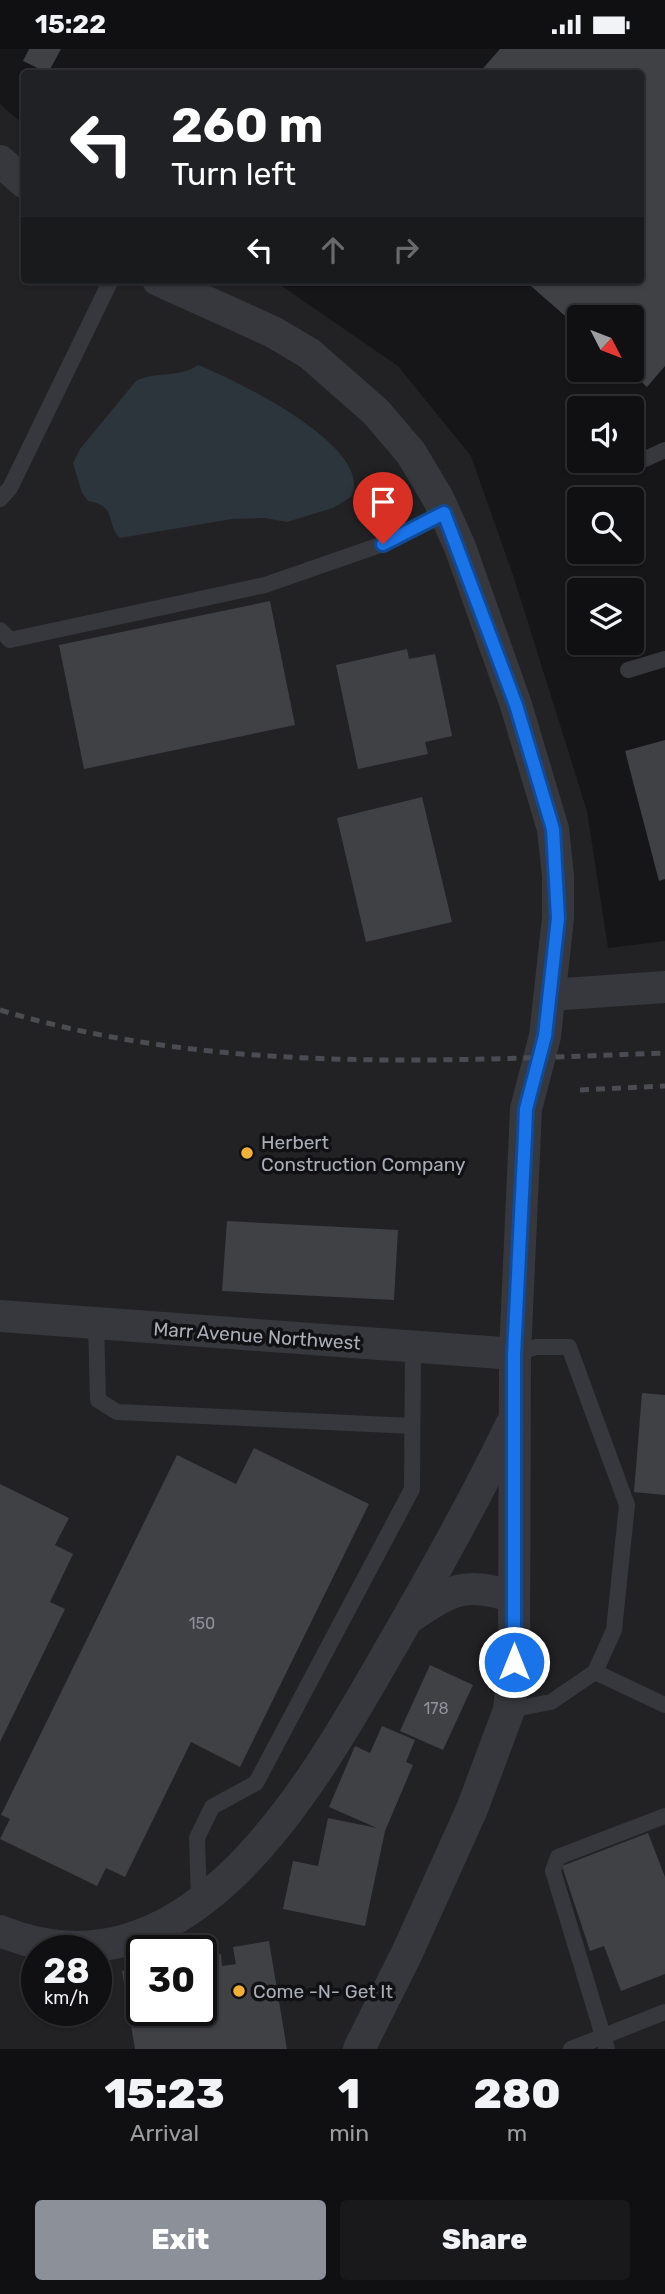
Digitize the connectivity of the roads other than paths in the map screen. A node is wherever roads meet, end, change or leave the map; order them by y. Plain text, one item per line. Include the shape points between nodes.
1 (0, 161) edge
2 (21, 179) edge
3 (109, 284) edge
4 (167, 284) edge
5 (665, 450) edge
6 (644, 459) edge
7 (0, 499) edge
8 (444, 513) junction
9 (0, 630) edge
10 (665, 659) edge
11 (628, 670) dead end
12 (665, 987) edge
13 (550, 995) junction
14 (0, 1316) edge
15 (96, 1324) junction
16 (413, 1347) junction
17 (514, 1355) junction
18 (514, 1417) junction
19 (412, 1426) junction
20 (514, 1597) junction
21 (408, 1618) junction
22 (595, 1672) junction
23 (665, 1705) edge
24 (509, 1710) junction
25 (665, 1816) edge
26 (199, 1902) junction
27 (0, 1931) edge
28 (665, 2012) edge
29 (605, 2043) edge
30 (359, 2049) edge
31 (570, 2049) edge

1 - 2 street
3 - 7 lane via 10,488
4 - 8 street via 273,332 310,354 376,412 411,453
5 - 6 lane
8 - 9 lane via 383,544 265,585 10,640
8 - 13 street via 516,705 553,829 558,918
10 - 11 lane
12 - 13 street
13 - 17 street via 545,1036 526,1109
14 - 15 street, Marr Avenue Northwest
15 - 16 street, Marr Avenue Northwest
15 - 19 lane via 97,1401 117,1412
16 - 17 street, Marr Avenue Northwest
16 - 19 lane
17 - 18 street
17 - 22 lane via 536,1347 569,1347 627,1505 614,1630
18 - 20 street
18 - 21 street
19 - 26 lane via 412,1489 299,1707 256,1783 212,1807 197,1838
20 - 21 street via 482,1587 447,1593
20 - 24 street
21 - 26 street via 296,1803 260,1849
22 - 23 lane
22 - 24 lane via 551,1702
24 - 30 street via 456,1846
25 - 29 lane via 569,1851 558,1857 554,1871
26 - 27 street via 139,1935 111,1943 55,1945
28 - 29 lane
29 - 31 lane

